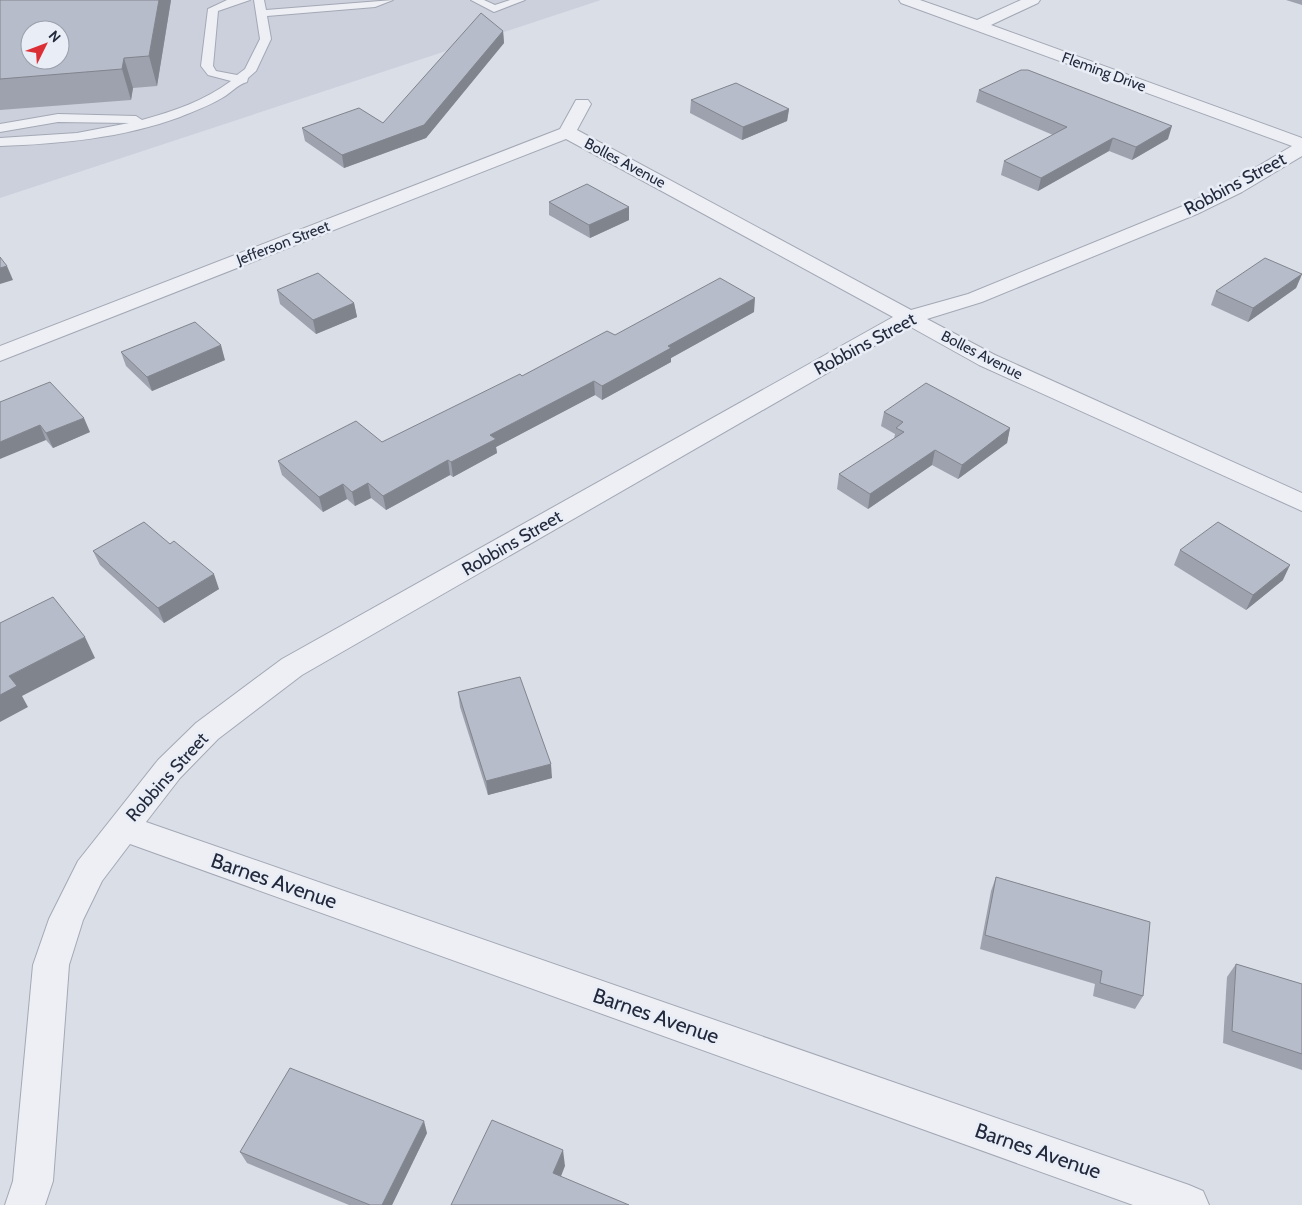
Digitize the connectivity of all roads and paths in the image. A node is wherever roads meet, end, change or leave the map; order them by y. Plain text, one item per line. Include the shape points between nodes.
1 (245, 0) edge
2 (259, 0) edge
3 (388, 0) edge
4 (476, 0) edge
5 (520, 0) edge
6 (906, 0) edge
7 (1033, 0) edge
8 (265, 13) junction
9 (977, 26) junction
10 (243, 80) junction
11 (582, 104) dead end
12 (157, 121) junction
13 (0, 128) edge
14 (567, 132) junction
15 (0, 142) edge
16 (1302, 144) edge
17 (1302, 148) edge
18 (909, 317) junction
19 (0, 354) edge
20 (1302, 502) edge
21 (123, 828) junction
22 (25, 1205) edge
23 (1189, 1205) edge

1 - 10 lane via 214,9 207,66 212,73
2 - 8 lane
3 - 8 lane via 374,4
4 - 5 lane via 494,8
6 - 9 street, Fleming Drive
7 - 9 street
8 - 10 lane via 265,39 259,60
9 - 16 street, Fleming Drive
10 - 12 lane via 200,105
11 - 14 street, Bolles Avenue
12 - 13 lane via 58,118
12 - 15 lane via 82,137
14 - 18 street, Bolles Avenue
14 - 19 street, Jefferson Street
17 - 18 street, Robbins Street via 1235,188 1190,210 975,298
18 - 20 street, Bolles Avenue via 987,360
18 - 21 street, Robbins Street via 292,667 207,731 169,769
21 - 22 street, Robbins Street via 90,871 66,919 51,965 34,1181
21 - 23 street, Barnes Avenue

